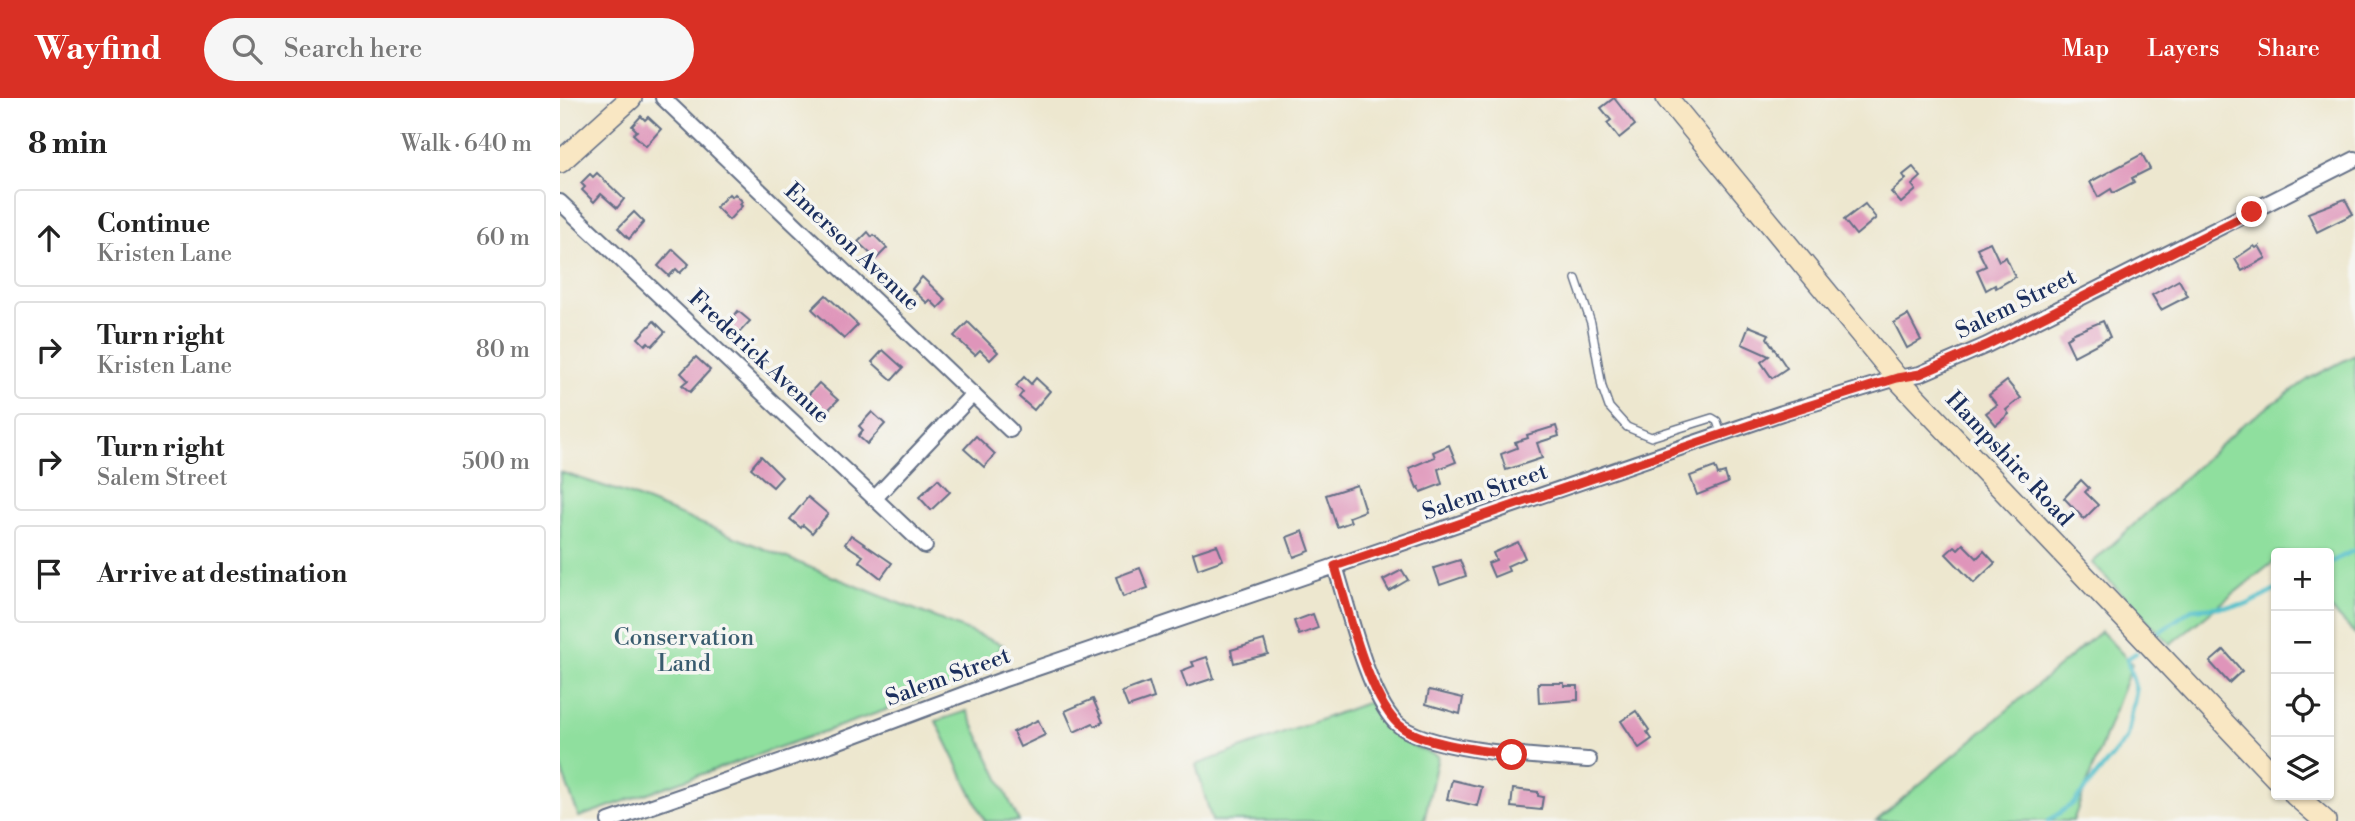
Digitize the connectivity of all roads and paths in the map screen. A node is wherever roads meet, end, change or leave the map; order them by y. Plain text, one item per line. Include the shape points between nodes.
1 (631, 98) edge
2 (663, 98) edge
3 (1667, 98) edge
4 (2355, 159) edge
5 (560, 162) edge
6 (560, 202) edge
7 (1576, 279) dead end
8 (1897, 378) junction
9 (973, 394) junction
10 (1010, 430) dead end
11 (1668, 432) junction
12 (1721, 435) junction
13 (1667, 453) junction
14 (875, 498) junction
15 (925, 547) dead end
16 (1335, 566) junction
17 (1588, 760) dead end
18 (2271, 773) edge
19 (2300, 800) edge
20 (2320, 820) edge
21 (608, 821) edge

1 - 5 street
2 - 9 street, Emerson Avenue
3 - 8 street, Hampshire Road
4 - 8 street, Salem Street via 1987,345 1920,374
6 - 14 street, Frederick Avenue
7 - 11 lane via 1591,323 1609,407 1627,428 1651,437
8 - 12 street, Salem Street
8 - 18 street, Hampshire Road
9 - 10 street, Emerson Avenue
9 - 14 street
11 - 12 lane via 1712,418
11 - 13 lane
12 - 13 street, Salem Street
13 - 16 street, Salem Street
14 - 15 street, Frederick Avenue
16 - 17 street via 1375,691 1404,729 1488,751
16 - 21 street, Salem Street
19 - 20 street

